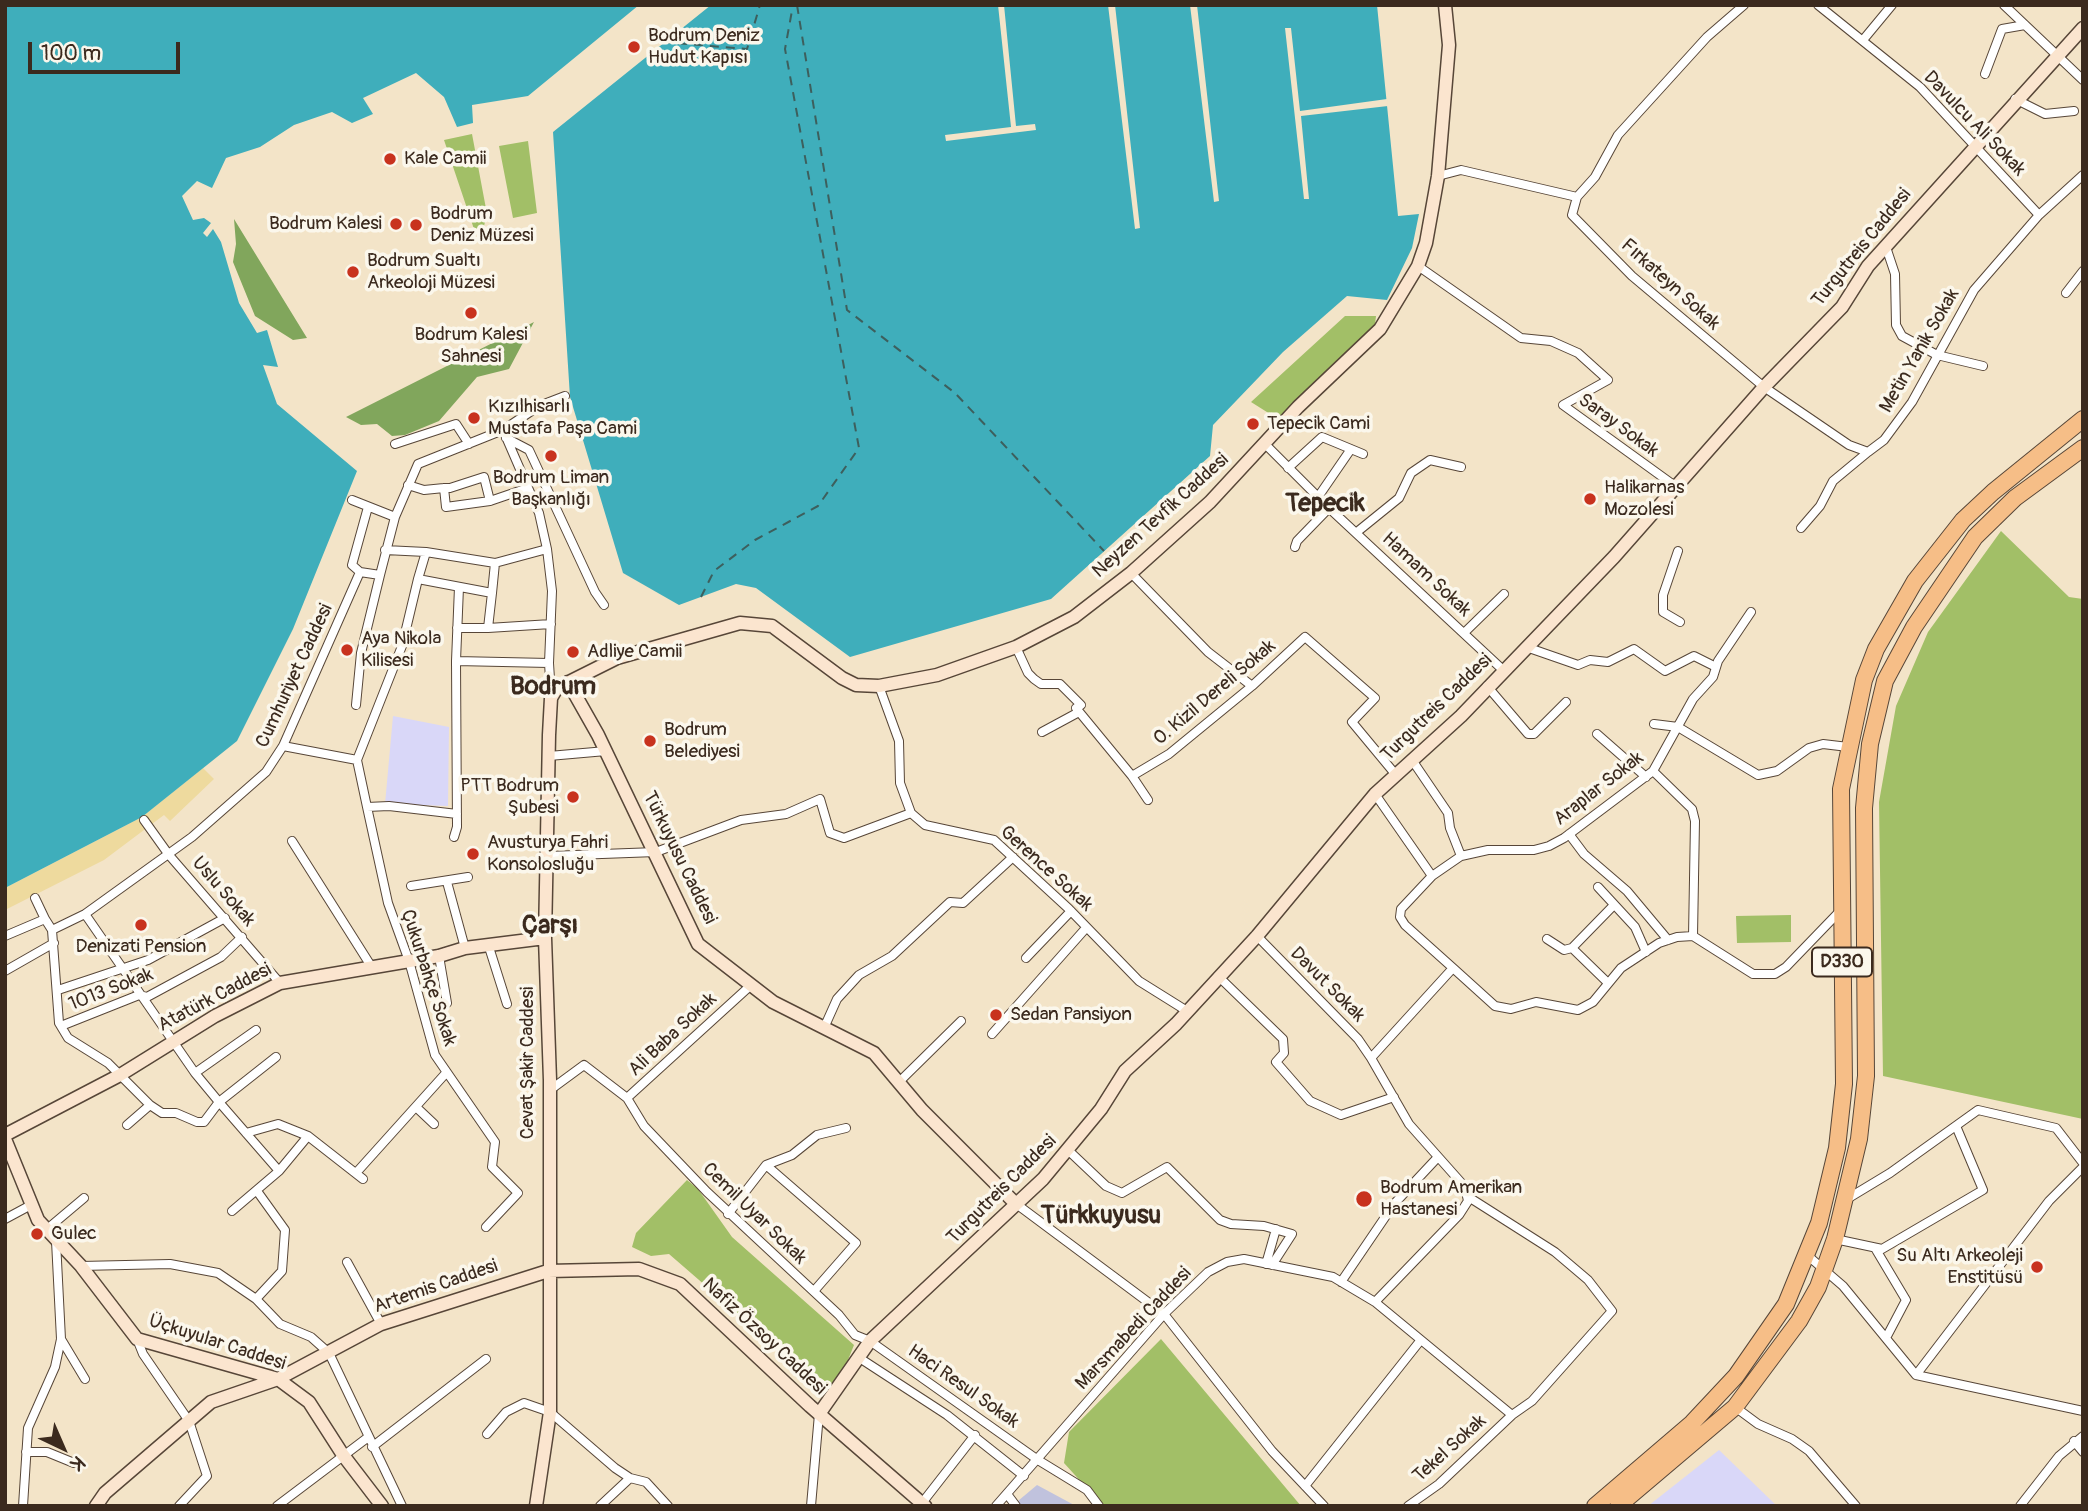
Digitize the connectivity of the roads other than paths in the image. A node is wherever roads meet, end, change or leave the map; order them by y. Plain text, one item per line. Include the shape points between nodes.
1 (1445, 5) edge
2 (1744, 5) edge
3 (1818, 5) edge
4 (1892, 5) edge
5 (2004, 5) edge
6 (2025, 24) junction
7 (2083, 28) edge
8 (1863, 40) junction
9 (2060, 55) junction
10 (1985, 74) dead end
11 (2083, 80) edge
12 (2015, 99) junction
13 (2074, 111) dead end
14 (1977, 147) junction
15 (2083, 175) edge
16 (1438, 176) junction
17 (1577, 197) junction
18 (2039, 215) junction
19 (1886, 247) junction
20 (1418, 266) junction
21 (2083, 271) edge
22 (2066, 293) dead end
23 (1937, 355) junction
24 (1983, 366) dead end
25 (1764, 387) junction
26 (565, 396) dead end
27 (2083, 419) edge
28 (505, 434) junction
29 (395, 444) dead end
30 (469, 444) junction
31 (1266, 445) junction
32 (2083, 448) edge
33 (1351, 449) junction
34 (1867, 452) junction
35 (1363, 454) dead end
36 (1461, 467) dead end
37 (1288, 468) junction
38 (408, 485) junction
39 (1675, 486) junction
40 (443, 488) junction
41 (528, 488) junction
42 (1318, 497) junction
43 (352, 500) dead end
44 (490, 501) junction
45 (368, 507) junction
46 (1329, 508) junction
47 (395, 517) junction
48 (1801, 528) dead end
49 (1357, 532) junction
50 (1295, 547) dead end
51 (547, 549) junction
52 (385, 550) junction
53 (1678, 551) dead end
54 (426, 552) junction
55 (495, 563) junction
56 (360, 572) junction
57 (1131, 573) junction
58 (380, 575) junction
59 (418, 579) junction
60 (459, 587) junction
61 (492, 593) junction
62 (1504, 594) dead end
63 (604, 605) dead end
64 (1751, 612) dead end
65 (1680, 622) dead end
66 (551, 624) junction
67 (457, 628) junction
68 (488, 628) junction
69 (1465, 632) junction
70 (1016, 647) junction
71 (1529, 648) junction
72 (456, 661) junction
73 (549, 663) junction
74 (1716, 667) junction
75 (1503, 670) junction
76 (568, 682) junction
77 (880, 686) junction
78 (1488, 686) junction
79 (1252, 687) junction
80 (551, 698) junction
81 (1566, 702) dead end
82 (356, 705) dead end
83 (1079, 712) junction
84 (1654, 724) dead end
85 (1678, 727) junction
86 (1042, 733) dead end
87 (1597, 734) dead end
88 (283, 746) junction
89 (1848, 747) junction
90 (606, 751) junction
91 (549, 756) junction
92 (357, 760) junction
93 (1412, 760) junction
94 (1649, 774) junction
95 (1396, 775) junction
96 (1132, 776) junction
97 (1375, 794) junction
98 (1148, 800) dead end
99 (367, 807) junction
100 (911, 813) junction
101 (457, 814) junction
102 (144, 820) dead end
103 (1569, 834) junction
104 (454, 837) dead end
105 (292, 841) dead end
106 (656, 852) junction
107 (169, 855) junction
108 (548, 856) junction
109 (1461, 856) junction
110 (1013, 857) junction
111 (1432, 876) junction
112 (468, 877) dead end
113 (447, 882) junction
114 (411, 886) dead end
115 (1598, 887) dead end
116 (36, 898) dead end
117 (1614, 906) junction
118 (1071, 911) junction
119 (1841, 911) junction
120 (85, 914) junction
121 (225, 918) junction
122 (45, 919) junction
123 (1086, 928) junction
124 (52, 930) junction
125 (5, 936) edge
126 (1256, 936) junction
127 (1693, 936) junction
128 (242, 937) junction
129 (545, 938) junction
130 (1547, 939) dead end
131 (1668, 940) junction
132 (54, 943) junction
133 (488, 944) junction
134 (465, 948) junction
135 (1572, 948) junction
136 (1646, 951) junction
137 (439, 956) junction
138 (1026, 958) dead end
139 (409, 961) junction
140 (371, 966) junction
141 (1453, 968) junction
142 (124, 970) junction
143 (5, 971) edge
144 (1218, 976) junction
145 (1607, 982) junction
146 (280, 983) junction
147 (750, 986) junction
148 (58, 990) junction
149 (139, 995) junction
150 (447, 1003) dead end
151 (507, 1003) dead end
152 (1187, 1011) junction
153 (961, 1021) dead end
154 (61, 1027) junction
155 (824, 1028) junction
156 (256, 1030) dead end
157 (992, 1034) dead end
158 (173, 1041) junction
159 (276, 1057) dead end
160 (1371, 1058) junction
161 (195, 1073) junction
162 (446, 1073) junction
163 (120, 1075) junction
164 (899, 1083) junction
165 (550, 1090) junction
166 (1394, 1097) junction
167 (627, 1098) junction
168 (219, 1102) junction
169 (150, 1105) junction
170 (416, 1107) junction
171 (434, 1124) dead end
172 (127, 1125) dead end
173 (1956, 1126) junction
174 (846, 1128) dead end
175 (246, 1133) junction
176 (308, 1136) junction
177 (5, 1137) edge
178 (1069, 1151) junction
179 (1438, 1157) junction
180 (2083, 1165) edge
181 (766, 1166) junction
182 (279, 1171) junction
183 (257, 1191) junction
184 (1467, 1196) junction
185 (84, 1198) dead end
186 (1844, 1201) junction
187 (1015, 1203) junction
188 (31, 1205) junction
189 (232, 1210) dead end
190 (728, 1214) junction
191 (5, 1219) edge
192 (486, 1227) dead end
193 (1276, 1229) junction
194 (46, 1230) junction
195 (1835, 1239) junction
196 (55, 1241) junction
197 (1875, 1248) junction
198 (1807, 1255) junction
199 (347, 1262) dead end
200 (1269, 1264) junction
201 (81, 1266) junction
202 (1826, 1269) junction
203 (548, 1271) junction
204 (1341, 1282) junction
205 (814, 1291) junction
206 (256, 1299) junction
207 (1375, 1302) junction
208 (1164, 1314) junction
209 (381, 1324) junction
210 (1886, 1338) junction
211 (61, 1339) junction
212 (137, 1339) junction
213 (870, 1341) junction
214 (1420, 1341) junction
215 (329, 1353) junction
216 (858, 1357) junction
217 (486, 1359) dead end
218 (1916, 1375) junction
219 (85, 1379) dead end
220 (278, 1379) junction
221 (1735, 1407) junction
222 (2083, 1411) edge
223 (550, 1412) junction
224 (819, 1414) junction
225 (1512, 1415) junction
226 (189, 1420) junction
227 (487, 1434) dead end
228 (975, 1436) junction
229 (2083, 1436) edge
230 (367, 1438) junction
231 (2074, 1441) junction
232 (372, 1447) junction
233 (26, 1451) junction
234 (2083, 1452) edge
235 (343, 1455) junction
236 (1038, 1460) junction
237 (74, 1463) dead end
238 (1024, 1476) junction
239 (630, 1478) junction
240 (1304, 1486) junction
241 (1007, 1494) junction
242 (923, 1504) edge
243 (23, 1506) edge
244 (96, 1506) edge
245 (179, 1506) edge
246 (277, 1506) edge
247 (382, 1506) edge
248 (402, 1506) edge
249 (536, 1506) edge
250 (600, 1506) edge
251 (668, 1506) edge
252 (811, 1506) edge
253 (996, 1506) edge
254 (1016, 1506) edge
255 (1099, 1506) edge
256 (1324, 1506) edge
257 (1408, 1506) edge
258 (1595, 1506) edge
259 (1618, 1506) edge
260 (1856, 1506) edge
261 (2020, 1506) edge

1 - 16 main road, Neyzen Tevfik Caddesi via 1449,39
2 - 17 street via 1707,37 1618,135 1595,177
3 - 8 street, Davulcu Ali Sokak
4 - 8 street
5 - 6 street
6 - 9 street
6 - 10 street via 2003,29
7 - 9 main road, Turgutreis Caddesi
8 - 14 street, Davulcu Ali Sokak via 1942,107
9 - 11 street
9 - 12 main road, Turgutreis Caddesi
12 - 13 street via 2045,114
12 - 14 main road, Turgutreis Caddesi
14 - 18 street, Davulcu Ali Sokak
14 - 19 main road, Turgutreis Caddesi
15 - 18 street, Metin Yanik Sokak
16 - 17 street via 1461,170
16 - 20 main road, Neyzen Tevfik Caddesi
17 - 25 street, Fırkateyn Sokak via 1573,215 1617,261
18 - 23 street, Metin Yanik Sokak via 1974,290
19 - 23 street via 1895,274 1896,325 1902,336
19 - 25 main road, Turgutreis Caddesi via 1842,307
20 - 31 main road, Neyzen Tevfik Caddesi via 1373,338 1298,407
20 - 39 street, Saray Sokak via 1521,338 1551,341 1578,353 1608,380 1563,405
21 - 22 street
23 - 24 street
23 - 34 street, Metin Yanik Sokak via 1898,421 1884,440
25 - 34 street
25 - 39 main road, Turgutreis Caddesi
26 - 28 street via 539,405
27 - 89 highway, D330 via 1963,520 1915,581 1876,649
28 - 30 street
28 - 41 street
28 - 63 street via 529,450
29 - 30 street via 456,424
30 - 38 street via 418,464
31 - 37 street, Hamam Sokak
31 - 57 main road, Neyzen Tevfik Caddesi
32 - 186 highway, D330 via 2015,498 1975,537 1914,626 1885,681 1870,744 1864,808 1866,1076 1859,1139
33 - 35 street
33 - 37 street via 1322,437
33 - 42 street
34 - 48 street, Metin Yanik Sokak via 1833,481
36 - 49 street via 1430,460 1411,473 1399,498
37 - 42 street, Hamam Sokak
38 - 40 street via 424,490
38 - 47 street
39 - 71 main road, Turgutreis Caddesi
40 - 44 street via 446,507
40 - 44 street via 484,477
41 - 44 street
41 - 51 street
42 - 46 street, Hamam Sokak
43 - 45 street
45 - 47 street
45 - 56 street via 352,565
46 - 49 street, Hamam Sokak
46 - 50 street
47 - 52 street
49 - 69 street, Hamam Sokak
51 - 55 street
51 - 66 street
52 - 54 street
52 - 58 street
53 - 65 street via 1663,595 1663,612
54 - 55 street
54 - 59 street
55 - 61 street
56 - 58 street
56 - 88 street, Cumhuriyet Caddesi
57 - 70 main road, Neyzen Tevfik Caddesi via 1074,617
57 - 79 street via 1208,652
58 - 82 street via 361,653
59 - 60 street
59 - 92 street via 402,646
60 - 61 street
60 - 67 street
61 - 68 street
62 - 69 street
64 - 74 street, Araplar Sokak
66 - 68 street
66 - 73 street
67 - 68 street
67 - 72 street
69 - 75 street, Hamam Sokak
70 - 77 main road, Neyzen Tevfik Caddesi via 937,675
70 - 83 street via 1028,673 1041,684 1060,684 1081,705 1076,708
71 - 74 street via 1578,665 1590,660 1608,662 1634,649 1665,671 1694,656
71 - 75 main road, Turgutreis Caddesi
72 - 73 street
72 - 101 street
73 - 80 street
74 - 85 street, Araplar Sokak
75 - 78 main road, Turgutreis Caddesi
76 - 77 main road, Neyzen Tevfik Caddesi via 617,658 727,626 760,623 772,626 842,678 856,685
76 - 80 main road via 556,688
76 - 90 main road, Türkuyusu Caddesi
77 - 100 street via 899,741 900,783
78 - 81 street via 1528,734 1534,734
78 - 93 main road, Turgutreis Caddesi
79 - 95 street, O. Kizil Dereli Sokak via 1305,637 1375,698 1352,722
79 - 96 street, O. Kizil Dereli Sokak via 1169,754
80 - 91 main road, Cevat Şakir Caddesi
83 - 86 street
83 - 96 street
84 - 85 street
85 - 89 street via 1758,775 1777,771 1809,748 1823,744
85 - 94 street, Araplar Sokak
87 - 94 street
88 - 92 street
88 - 107 street, Cumhuriyet Caddesi via 265,772
89 - 119 highway, D330 via 1842,789
90 - 91 street
90 - 106 main road, Türkuyusu Caddesi
91 - 108 main road, Cevat Şakir Caddesi
92 - 99 street, Çukurbahçe Sokak
93 - 95 main road, Turgutreis Caddesi
93 - 109 street via 1448,813
94 - 103 street, Araplar Sokak
94 - 127 street via 1692,810 1695,821
95 - 97 main road, Turgutreis Caddesi
96 - 98 street
97 - 111 street
97 - 126 main road, Turgutreis Caddesi
99 - 101 street
99 - 139 street, Çukurbahçe Sokak via 388,903
100 - 106 street via 844,838 831,832 820,799 786,814 741,820
100 - 110 street, Gerence Sokak via 925,825 986,836
101 - 104 street
102 - 107 street, Uslu Sokak
103 - 109 street, Araplar Sokak via 1534,850 1488,850
103 - 131 street
105 - 140 street
106 - 108 street
106 - 147 main road, Türkuyusu Caddesi via 698,944
107 - 120 street, Cumhuriyet Caddesi
107 - 121 street, Uslu Sokak
108 - 129 main road, Cevat Şakir Caddesi
109 - 111 street, Araplar Sokak
110 - 118 street, Gerence Sokak
110 - 155 street via 963,903 950,902 892,956 859,975 837,999
111 - 141 street, Araplar Sokak via 1401,909 1400,917
112 - 113 street
113 - 114 street
113 - 134 street
115 - 117 street
116 - 122 street
117 - 135 street
117 - 136 street via 1635,927
118 - 123 street, Gerence Sokak
118 - 138 street
119 - 127 street via 1786,967 1765,976 1753,974
119 - 198 highway, D330 via 1844,1084 1837,1148
120 - 124 street, Cumhuriyet Caddesi
120 - 142 street
121 - 128 street, Uslu Sokak
121 - 142 street
122 - 124 street
122 - 125 street
123 - 152 street, Gerence Sokak via 1139,981
123 - 157 street
124 - 132 street
126 - 144 main road, Turgutreis Caddesi
126 - 160 street, Davut Sokak via 1358,1039
127 - 131 street
128 - 146 street, Uslu Sokak
128 - 149 street, 1013 Sokak via 221,957 147,997
129 - 133 main road, Atatürk Caddesi
129 - 165 main road, Cevat Şakir Caddesi
130 - 135 street via 1564,950
131 - 136 street
132 - 143 street
132 - 148 street
133 - 134 main road, Atatürk Caddesi
133 - 151 street
134 - 137 main road, Atatürk Caddesi
135 - 145 street
136 - 145 street
137 - 139 main road, Atatürk Caddesi
137 - 150 street
139 - 140 main road, Atatürk Caddesi
139 - 162 street, Çukurbahçe Sokak via 435,1055
140 - 146 main road, Atatürk Caddesi
141 - 145 street via 1495,1006 1511,1009 1536,1002 1578,1010 1593,1002
141 - 160 street
142 - 148 street
142 - 149 street
144 - 152 main road, Turgutreis Caddesi
144 - 166 street via 1283,1039 1284,1053 1276,1062 1310,1101 1341,1115
146 - 158 main road, Atatürk Caddesi
147 - 155 main road, Türkuyusu Caddesi
147 - 167 street, Ali Baba Sokak
148 - 154 street
149 - 154 street, 1013 Sokak
149 - 158 street
152 - 178 main road, Turgutreis Caddesi via 1125,1071
153 - 164 street
154 - 163 street via 68,1038
155 - 164 main road, Türkuyusu Caddesi via 874,1053
156 - 161 street
158 - 161 street
158 - 163 main road, Atatürk Caddesi
159 - 168 street
160 - 166 street
161 - 168 street
162 - 170 street
162 - 192 street, Çukurbahçe Sokak via 495,1142 492,1167 518,1193
163 - 169 street
163 - 177 main road, Atatürk Caddesi
164 - 187 main road, Türkuyusu Caddesi
165 - 167 street, Ali Baba Sokak via 584,1065
165 - 203 main road, Cevat Şakir Caddesi
166 - 179 street via 1409,1124
167 - 190 street, Cemil Uyar Sokak via 644,1126
168 - 169 street via 204,1122
168 - 175 street
169 - 172 street
170 - 171 street
170 - 176 street via 360,1176
173 - 180 street via 1978,1111 2056,1128
173 - 186 street
173 - 197 street via 1983,1190 1882,1249
174 - 181 street via 817,1135
175 - 176 street via 278,1124
175 - 182 street
176 - 182 street
177 - 188 main road, Üçkuyular Caddesi
178 - 187 main road, Turgutreis Caddesi
178 - 193 street via 1106,1186 1122,1193 1167,1167 1220,1220
179 - 184 street via 1465,1187
179 - 204 street via 1394,1204
180 - 218 street via 2049,1200
181 - 190 street
181 - 205 street via 856,1243
182 - 183 street
183 - 189 street
183 - 206 street via 285,1230 282,1271
184 - 207 street via 1459,1215
184 - 225 street, Tekel Sokak via 1555,1252 1588,1280 1612,1311 1532,1401
185 - 194 street
186 - 195 highway, D330
187 - 208 street
187 - 213 main road, Turgutreis Caddesi
188 - 191 street
188 - 194 main road, Üçkuyular Caddesi
190 - 205 street, Cemil Uyar Sokak
193 - 200 street
193 - 200 street via 1292,1234
194 - 196 main road, Üçkuyular Caddesi
195 - 197 street
195 - 202 highway, D330
196 - 201 main road, Üçkuyular Caddesi
196 - 211 street
197 - 210 street via 1906,1300
198 - 202 street
198 - 258 highway, D330 via 1786,1304 1735,1376 1683,1431
199 - 209 street
200 - 204 street, Marsmabedi Caddesi
200 - 208 street, Marsmabedi Caddesi via 1244,1259 1227,1262 1208,1272
201 - 206 street via 170,1264 206,1270
201 - 212 main road, Üçkuyular Caddesi
202 - 210 street
202 - 221 highway, D330 via 1799,1321
203 - 209 main road, Artemis Caddesi
203 - 223 main road, Cevat Şakir Caddesi
203 - 224 main road, Nafiz Özsoy Caddesi via 639,1269 680,1284
204 - 207 street, Marsmabedi Caddesi
205 - 213 street, Cemil Uyar Sokak via 856,1335
206 - 215 street via 280,1324 311,1337
207 - 214 street, Marsmabedi Caddesi
208 - 236 street, Marsmabedi Caddesi
208 - 240 street
209 - 215 main road, Artemis Caddesi
210 - 218 street
211 - 219 street
211 - 233 street via 55,1367 28,1428
212 - 220 main road, Üçkuyular Caddesi
212 - 226 street
213 - 216 main road, Turgutreis Caddesi
213 - 236 street, Haci Resul Sokak
214 - 225 street, Marsmabedi Caddesi
214 - 240 street
215 - 220 main road, Artemis Caddesi
215 - 230 street
216 - 224 main road, Turgutreis Caddesi
216 - 228 street
217 - 232 street
218 - 222 street
220 - 226 main road, Artemis Caddesi via 211,1402
220 - 235 main road, Üçkuyular Caddesi via 309,1402
221 - 259 highway, D330
221 - 260 street via 1809,1451
223 - 227 street via 524,1403 506,1412
223 - 239 street
223 - 249 main road, Cevat Şakir Caddesi
224 - 242 main road, Nafiz Özsoy Caddesi
224 - 252 street
225 - 257 street, Tekel Sokak
226 - 244 main road, Artemis Caddesi
226 - 245 street via 206,1476
228 - 238 street
228 - 242 street
229 - 231 street
230 - 232 street
230 - 235 street
231 - 234 street
231 - 261 street
232 - 248 street
233 - 237 street via 47,1452
233 - 243 street
235 - 246 street
235 - 247 main road, Üçkuyular Caddesi
236 - 238 street, Marsmabedi Caddesi
236 - 255 street, Haci Resul Sokak via 1087,1490
238 - 241 street, Marsmabedi Caddesi
239 - 250 street
239 - 251 street via 646,1482
240 - 256 street
241 - 253 street, Marsmabedi Caddesi
241 - 254 street

